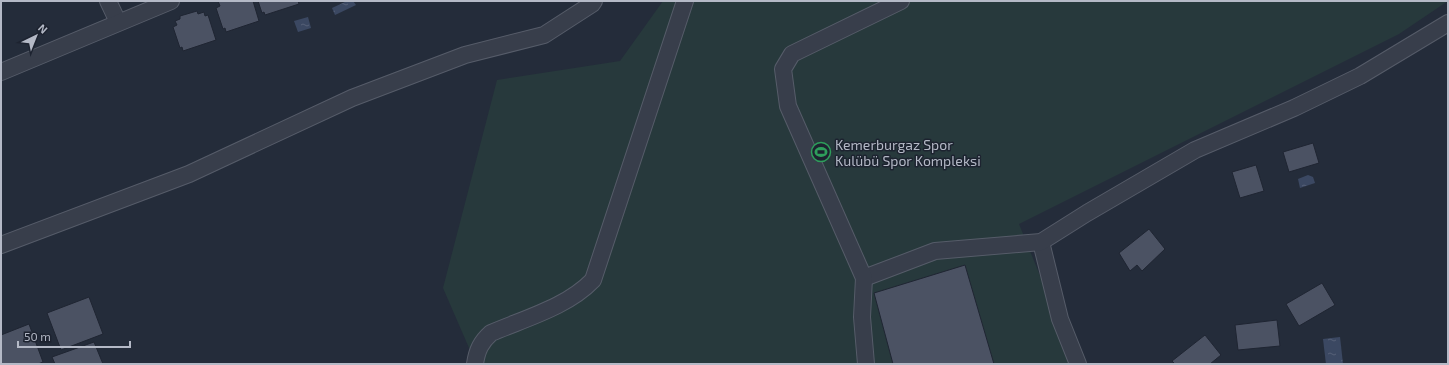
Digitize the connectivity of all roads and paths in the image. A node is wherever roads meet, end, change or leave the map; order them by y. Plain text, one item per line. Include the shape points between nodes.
1 (108, 1) edge
2 (171, 1) edge
3 (594, 1) edge
4 (685, 1) edge
5 (901, 1) edge
6 (118, 22) junction
7 (1448, 24) edge
8 (1, 72) edge
9 (1041, 242) junction
10 (1, 244) edge
11 (864, 278) junction
12 (475, 364) edge
13 (866, 364) edge
14 (1078, 364) edge

1 - 6 street
2 - 6 street
3 - 10 street via 544,35 465,56 352,98 189,174
4 - 12 street via 593,280 584,290 564,302 492,332 477,352
5 - 11 street via 792,54 783,69 788,106
6 - 8 street
7 - 9 street via 1360,76 1294,108 1195,150
9 - 11 street via 935,251
9 - 14 street via 1060,319
11 - 13 street via 862,317

